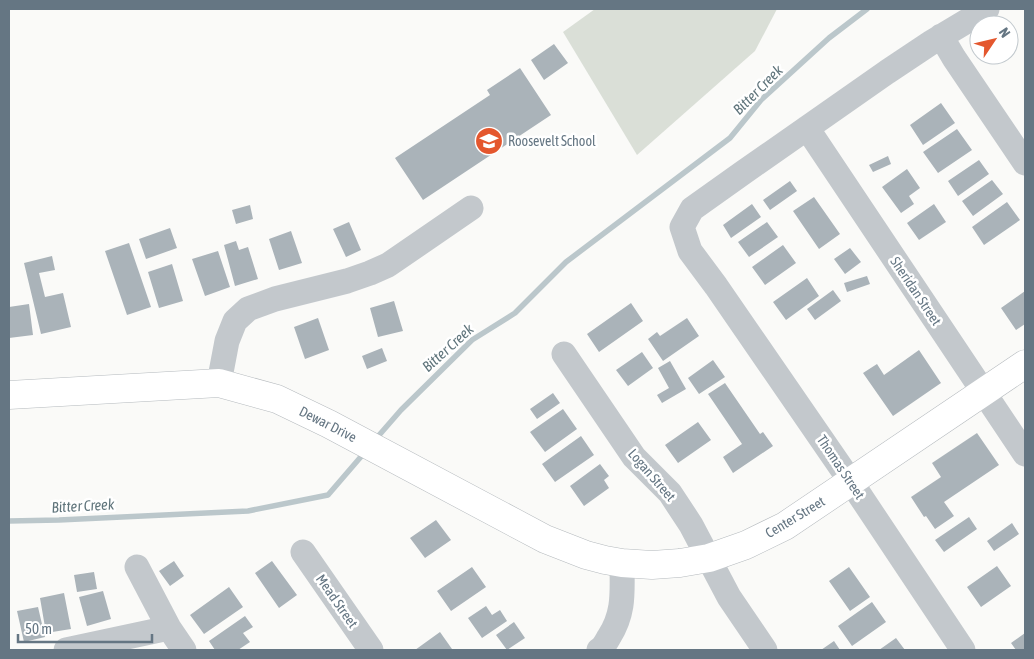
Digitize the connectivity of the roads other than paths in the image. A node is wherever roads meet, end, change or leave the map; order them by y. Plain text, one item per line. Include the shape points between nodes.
1 (987, 9) edge
2 (941, 36) junction
3 (807, 128) junction
4 (1025, 163) edge
5 (471, 208) dead end
6 (564, 354) dead end
7 (1025, 364) edge
8 (218, 383) junction
9 (984, 392) junction
10 (9, 395) edge
11 (1025, 454) edge
12 (851, 482) junction
13 (303, 552) dead end
14 (708, 558) junction
15 (622, 563) junction
16 (137, 567) dead end
17 (169, 628) junction
18 (66, 650) edge
19 (184, 650) edge
20 (370, 650) edge
21 (599, 650) edge
22 (765, 650) edge
23 (964, 650) edge

1 - 2 street, Thomas Street
2 - 3 street, Thomas Street
2 - 4 street
3 - 9 street, Sheridan Street
3 - 12 street, Thomas Street via 692,209 682,227 690,251
5 - 8 street via 376,270 248,309 235,321
6 - 14 street, Logan Street via 634,457 670,493
7 - 9 main road, Center Street
8 - 10 main road, Dewar Drive
8 - 15 main road, Dewar Drive via 277,399 545,539 586,555
9 - 11 street, Sheridan Street
9 - 12 main road, Center Street
12 - 14 main road, Center Street via 785,526 746,546
12 - 23 street, Thomas Street
13 - 20 street, Mead Street
14 - 15 main road, Center Street via 652,565
14 - 22 street, Logan Street via 729,598
15 - 21 street via 622,604 616,626
16 - 17 street
17 - 18 street
17 - 19 street

